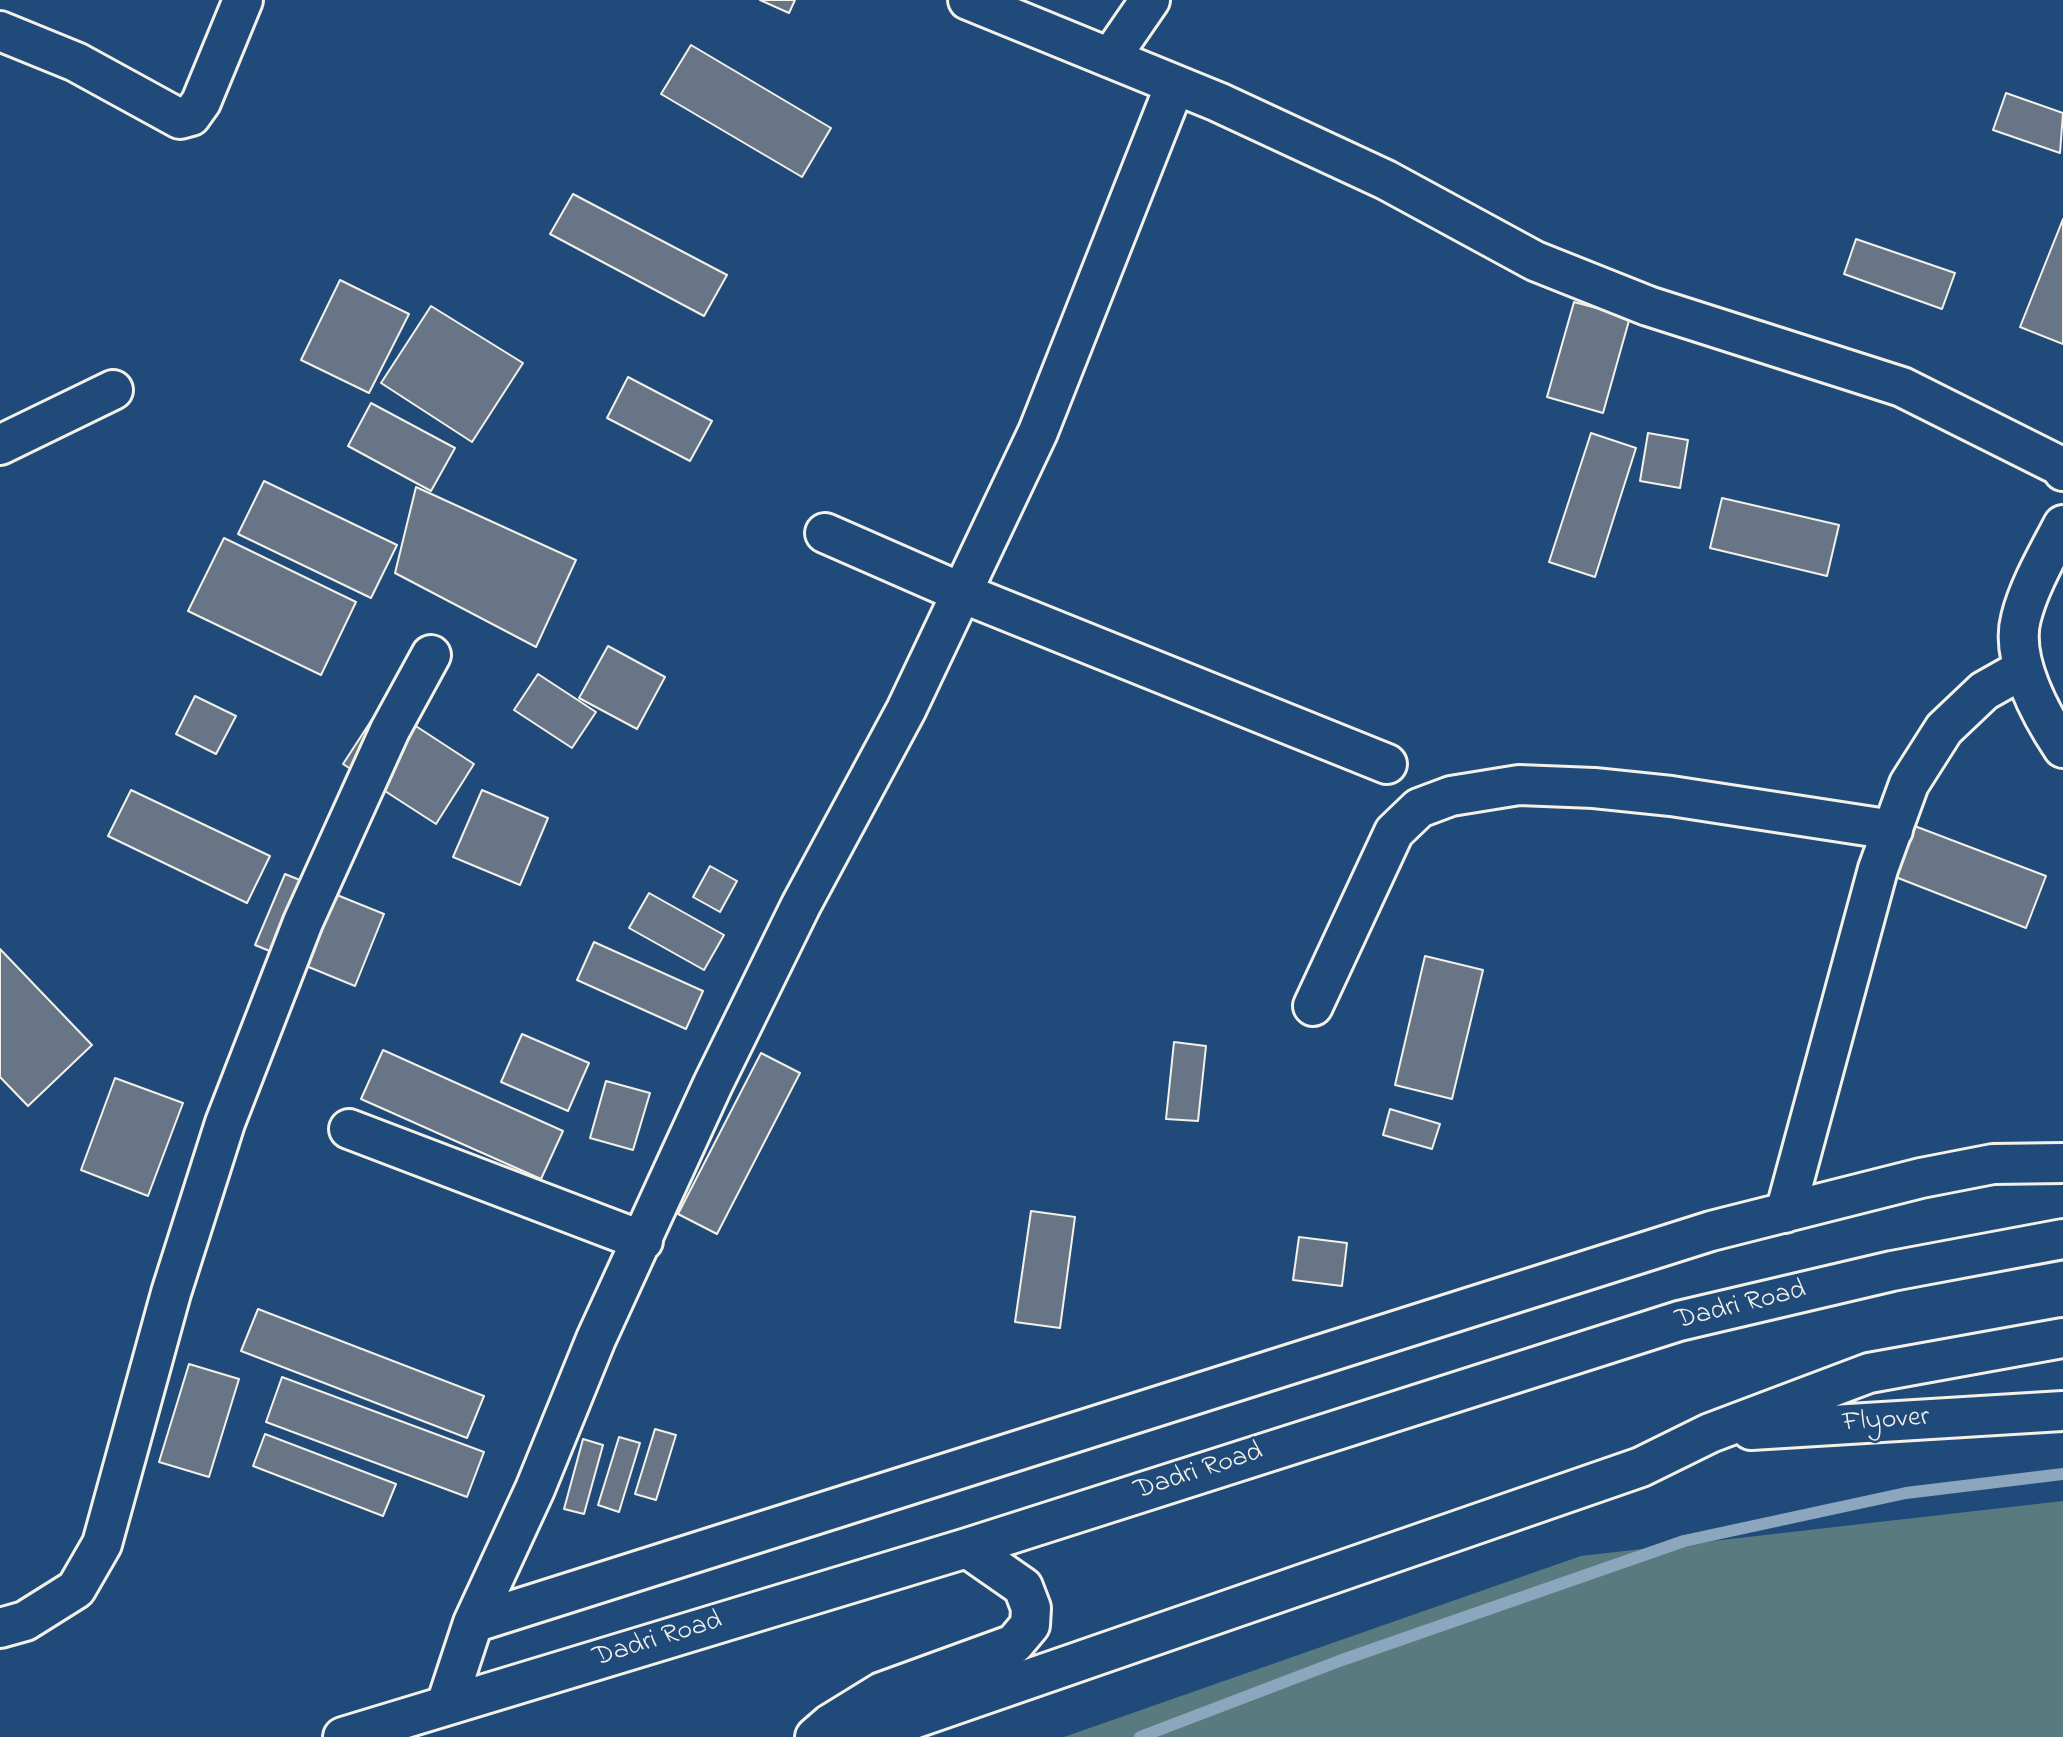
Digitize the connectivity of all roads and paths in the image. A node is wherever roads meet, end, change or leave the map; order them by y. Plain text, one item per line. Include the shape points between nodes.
1 (243, 0) edge
2 (968, 0) edge
3 (1150, 0) edge
4 (0, 31) edge
5 (1110, 58) junction
6 (1175, 85) junction
7 (113, 390) dead end
8 (0, 445) edge
9 (2063, 471) edge
10 (2063, 525) edge
11 (825, 533) dead end
12 (962, 593) junction
13 (431, 655) dead end
14 (2023, 669) junction
15 (2063, 748) edge
16 (1387, 764) dead end
17 (1892, 830) junction
18 (1313, 1006) dead end
19 (349, 1129) dead end
20 (2063, 1163) edge
21 (1785, 1213) junction
22 (2063, 1239) edge
23 (643, 1241) junction
24 (2063, 1338) edge
25 (2063, 1411) edge
26 (1710, 1433) junction
27 (967, 1548) junction
28 (473, 1623) junction
29 (0, 1628) edge
30 (446, 1705) junction
31 (343, 1737) edge
32 (815, 1737) edge
33 (861, 1737) edge

1 - 4 street via 201,102 191,116 180,119 76,62
2 - 5 street
3 - 5 street
5 - 6 street
6 - 9 street via 1386,180 1535,261 1648,306 1902,387
6 - 12 street via 1038,432
7 - 8 street
10 - 14 street via 2020,620
11 - 12 street
12 - 16 street
12 - 23 street via 906,710 801,905
13 - 29 street via 390,730 303,922 225,1123 171,1293 102,1544 76,1589 26,1621
14 - 15 street
14 - 17 street via 1983,691 1944,729 1909,784
17 - 18 street via 1594,788 1519,785 1451,796 1419,808 1394,832
17 - 21 street
19 - 23 street
20 - 21 street via 1993,1164
21 - 28 street via 1711,1231
22 - 27 street, Dadri Road via 1892,1271 1679,1321
23 - 28 street
24 - 26 street via 1869,1373
25 - 26 street, Flyover
26 - 33 street via 1641,1467
27 - 30 street, Dadri Road
27 - 32 street via 1023,1587 1031,1608 1030,1625 1014,1644 882,1692
28 - 30 street
30 - 31 street, Dadri Road

